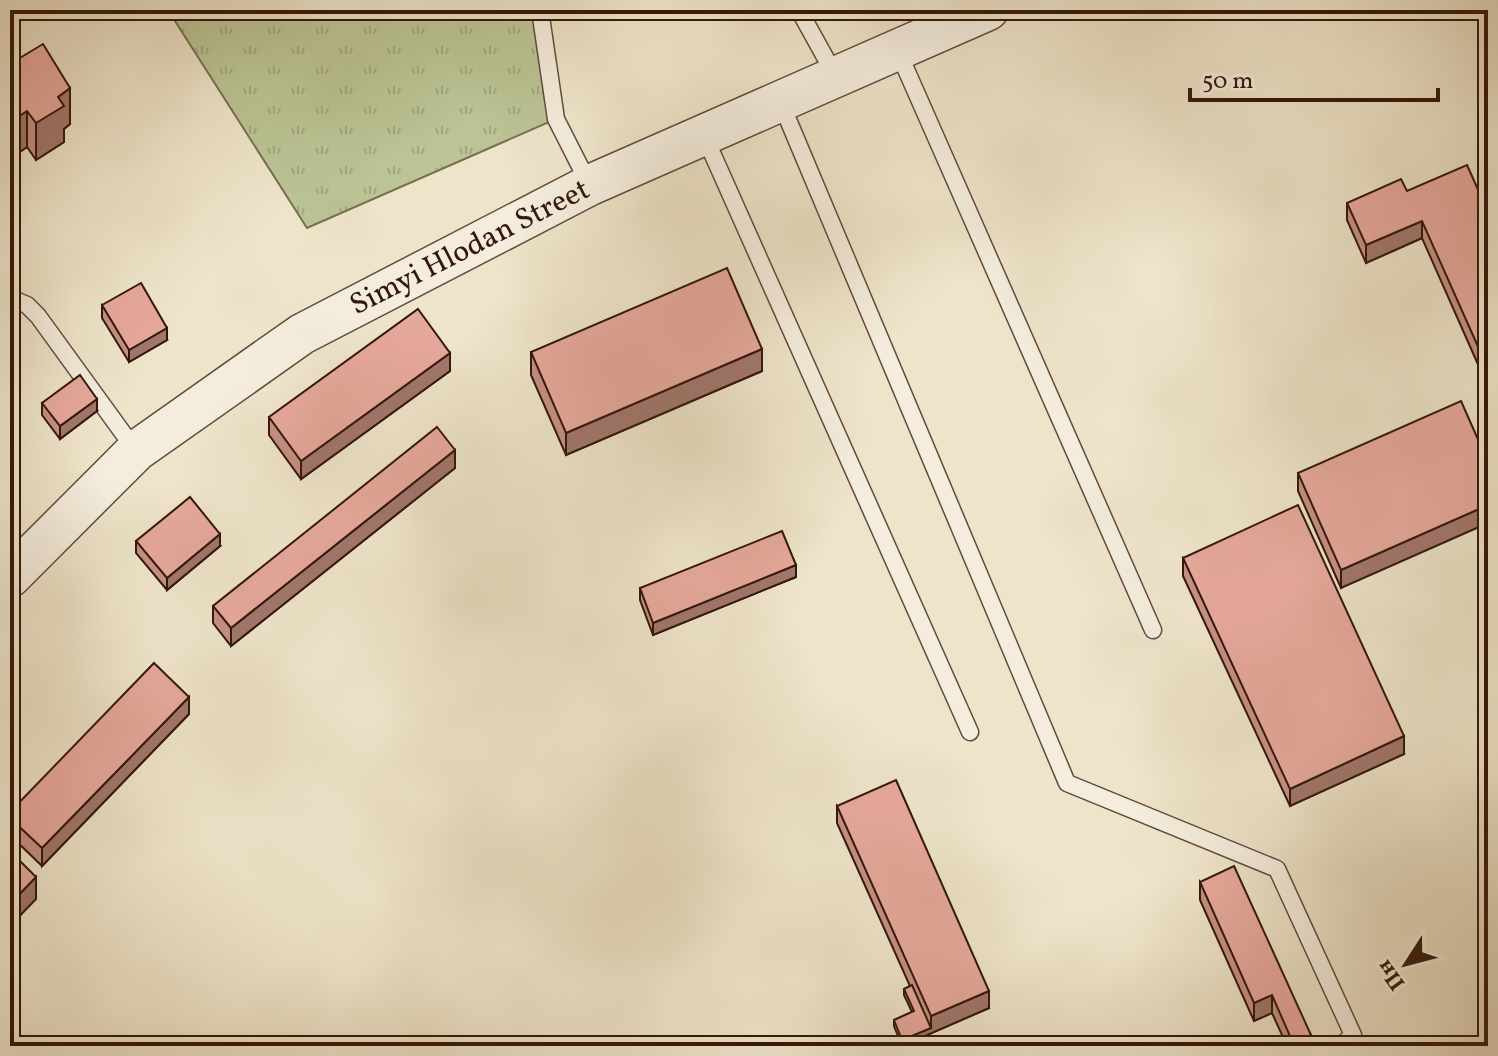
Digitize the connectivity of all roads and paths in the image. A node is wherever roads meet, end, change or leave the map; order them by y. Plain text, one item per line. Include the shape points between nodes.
1 (540, 10) edge
2 (799, 10) edge
3 (988, 10) edge
4 (897, 49) junction
5 (836, 77) junction
6 (780, 101) junction
7 (704, 135) junction
8 (590, 185) junction
9 (10, 298) edge
10 (136, 451) junction
11 (10, 577) edge
12 (1153, 630) dead end
13 (970, 732) dead end
14 (1341, 1046) edge

1 - 8 lane via 556,119
2 - 5 lane
3 - 4 street, Simyi Hlodan Street
4 - 5 street, Simyi Hlodan Street
4 - 12 lane
5 - 6 street, Simyi Hlodan Street
6 - 7 street, Simyi Hlodan Street
6 - 14 lane via 1067,783 1277,869 1353,1035
7 - 8 street, Simyi Hlodan Street
7 - 13 lane
8 - 10 street, Simyi Hlodan Street via 302,334
9 - 10 lane via 38,316
10 - 11 street, Simyi Hlodan Street

